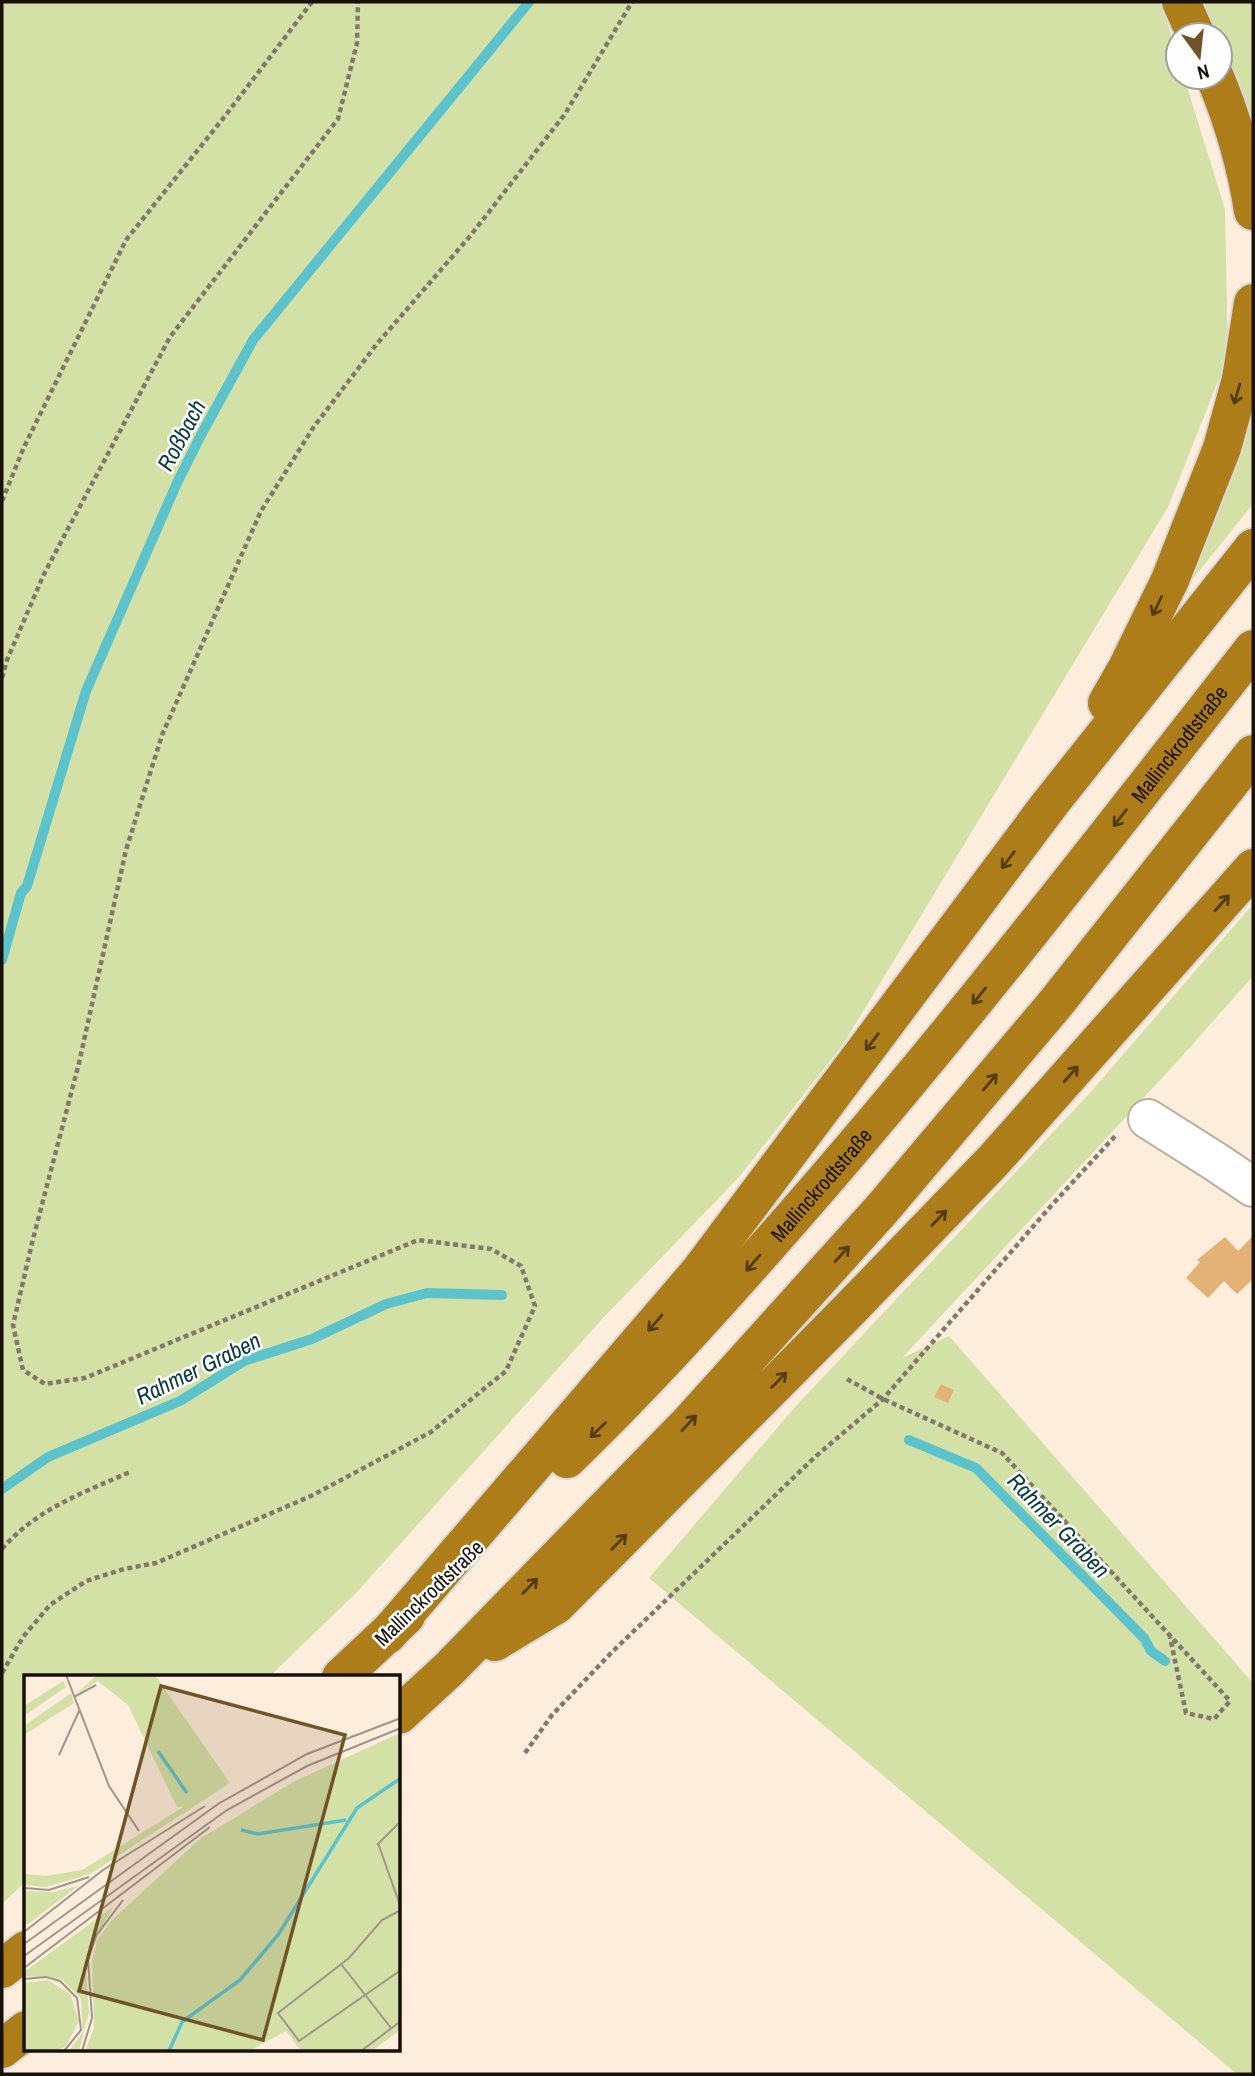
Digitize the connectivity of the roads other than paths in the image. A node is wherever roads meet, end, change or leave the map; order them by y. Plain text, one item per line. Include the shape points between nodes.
1 (1181, 2) edge
2 (1190, 21) edge
3 (1221, 91) edge
4 (1253, 211) edge
5 (1253, 303) edge
6 (1253, 548) edge
7 (1253, 649) edge
8 (1253, 754) edge
9 (1049, 805) junction
10 (1253, 868) edge
11 (1148, 1119) road end
12 (1253, 1187) edge
13 (387, 1634) junction
14 (449, 1670) junction
15 (343, 1675) edge
16 (401, 1713) edge
17 (24, 1952) edge
18 (2, 1969) edge
19 (24, 2032) edge
20 (2, 2049) edge

1 - 2 highway
3 - 4 highway via 1246,168
5 -> 9 highway via 1241,379 1222,448 1170,580
6 - 9 highway
7 -> 13 highway, Mallinckrodtstraße via 888,1109 746,1271 625,1403
14 -> 8 highway via 689,1423 882,1209 1056,1003
9 -> 13 highway via 700,1271
14 -> 10 highway via 556,1605 993,1161
11 - 12 street
13 - 15 highway, Mallinckrodtstraße
14 - 16 highway
17 - 18 highway
19 - 20 highway

